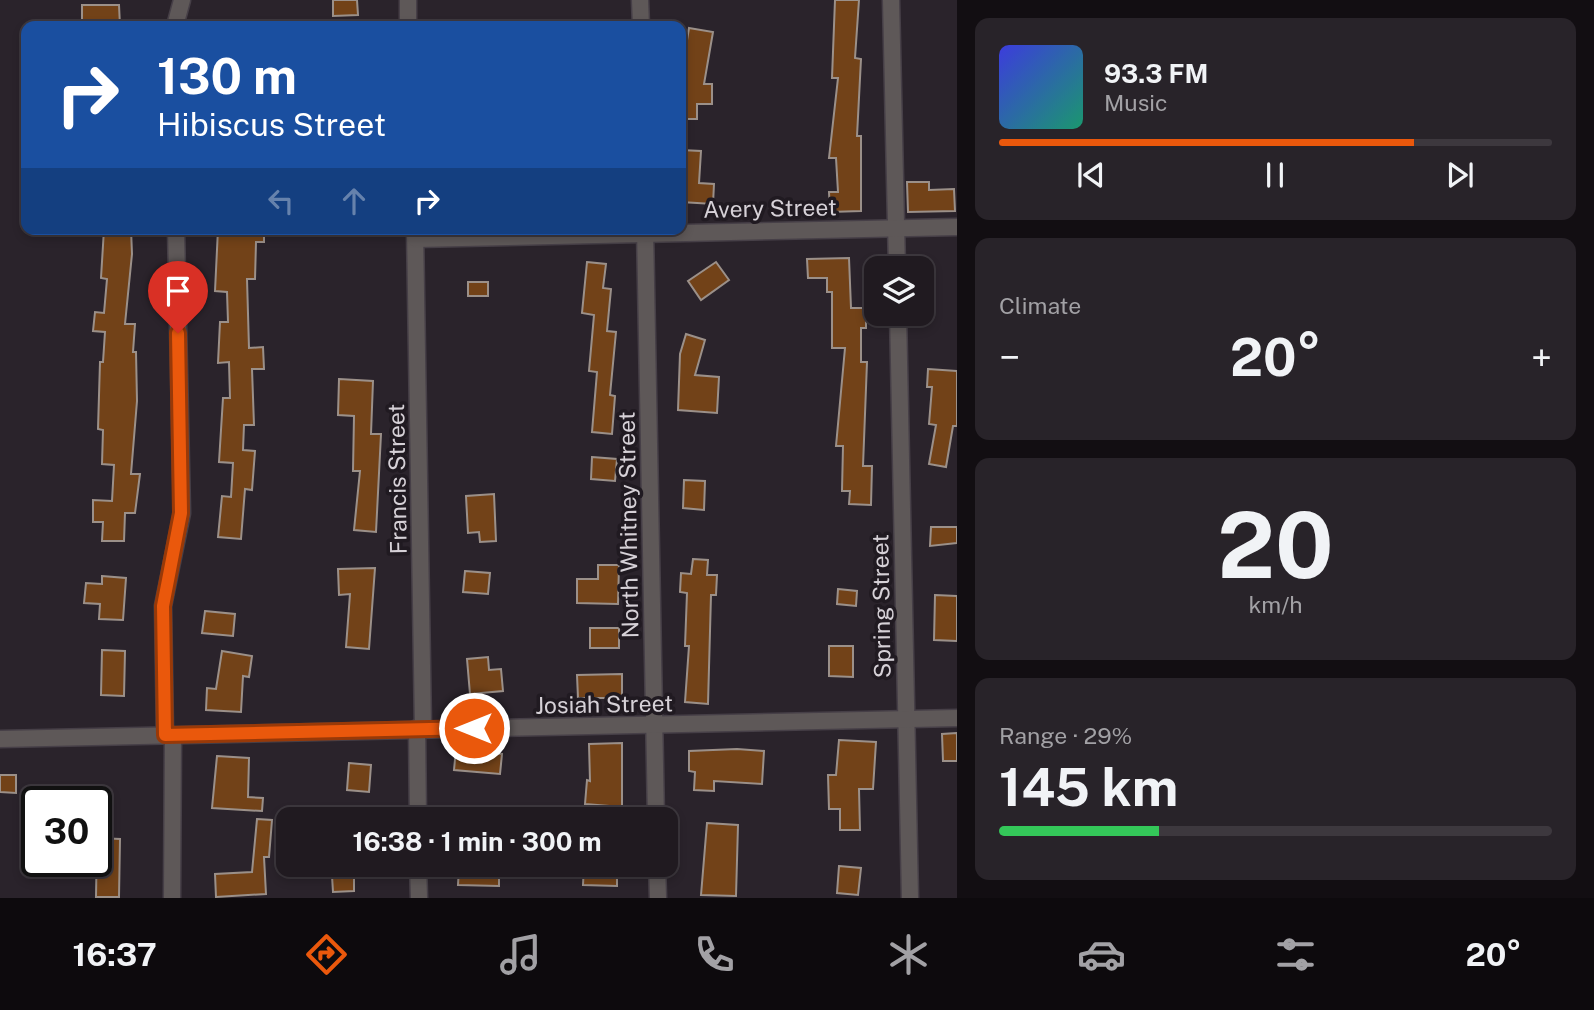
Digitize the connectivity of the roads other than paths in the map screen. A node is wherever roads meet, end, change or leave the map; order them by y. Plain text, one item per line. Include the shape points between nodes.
1 (182, 0) edge
2 (408, 0) edge
3 (640, 0) edge
4 (891, 0) edge
5 (176, 21) edge
6 (408, 21) edge
7 (641, 21) edge
8 (957, 227) edge
9 (897, 228) junction
10 (686, 231) edge
11 (176, 235) edge
12 (415, 235) edge
13 (645, 235) edge
14 (897, 256) edge
15 (898, 326) edge
16 (957, 718) edge
17 (906, 719) junction
18 (654, 727) junction
19 (420, 728) junction
20 (169, 735) junction
21 (0, 738) edge
22 (418, 807) edge
23 (656, 807) edge
24 (418, 877) edge
25 (657, 877) edge
26 (172, 898) edge
27 (419, 898) edge
28 (658, 898) edge
29 (910, 898) edge

1 - 5 street
2 - 6 street
3 - 7 street
4 - 9 street
8 - 9 street, Avery Street
9 - 10 street, Avery Street
9 - 14 street
11 - 20 street via 181,513 163,606
12 - 19 street, Francis Street
13 - 18 street, North Whitney Street
15 - 17 street, Spring Street
16 - 17 street, Josiah Street
17 - 18 street, Josiah Street
17 - 29 street, Spring Street
18 - 19 street, Josiah Street
18 - 23 street, North Whitney Street
19 - 20 street, Josiah Street
19 - 22 street, Francis Street
20 - 21 street, Josiah Street
20 - 26 street
24 - 27 street
25 - 28 street

